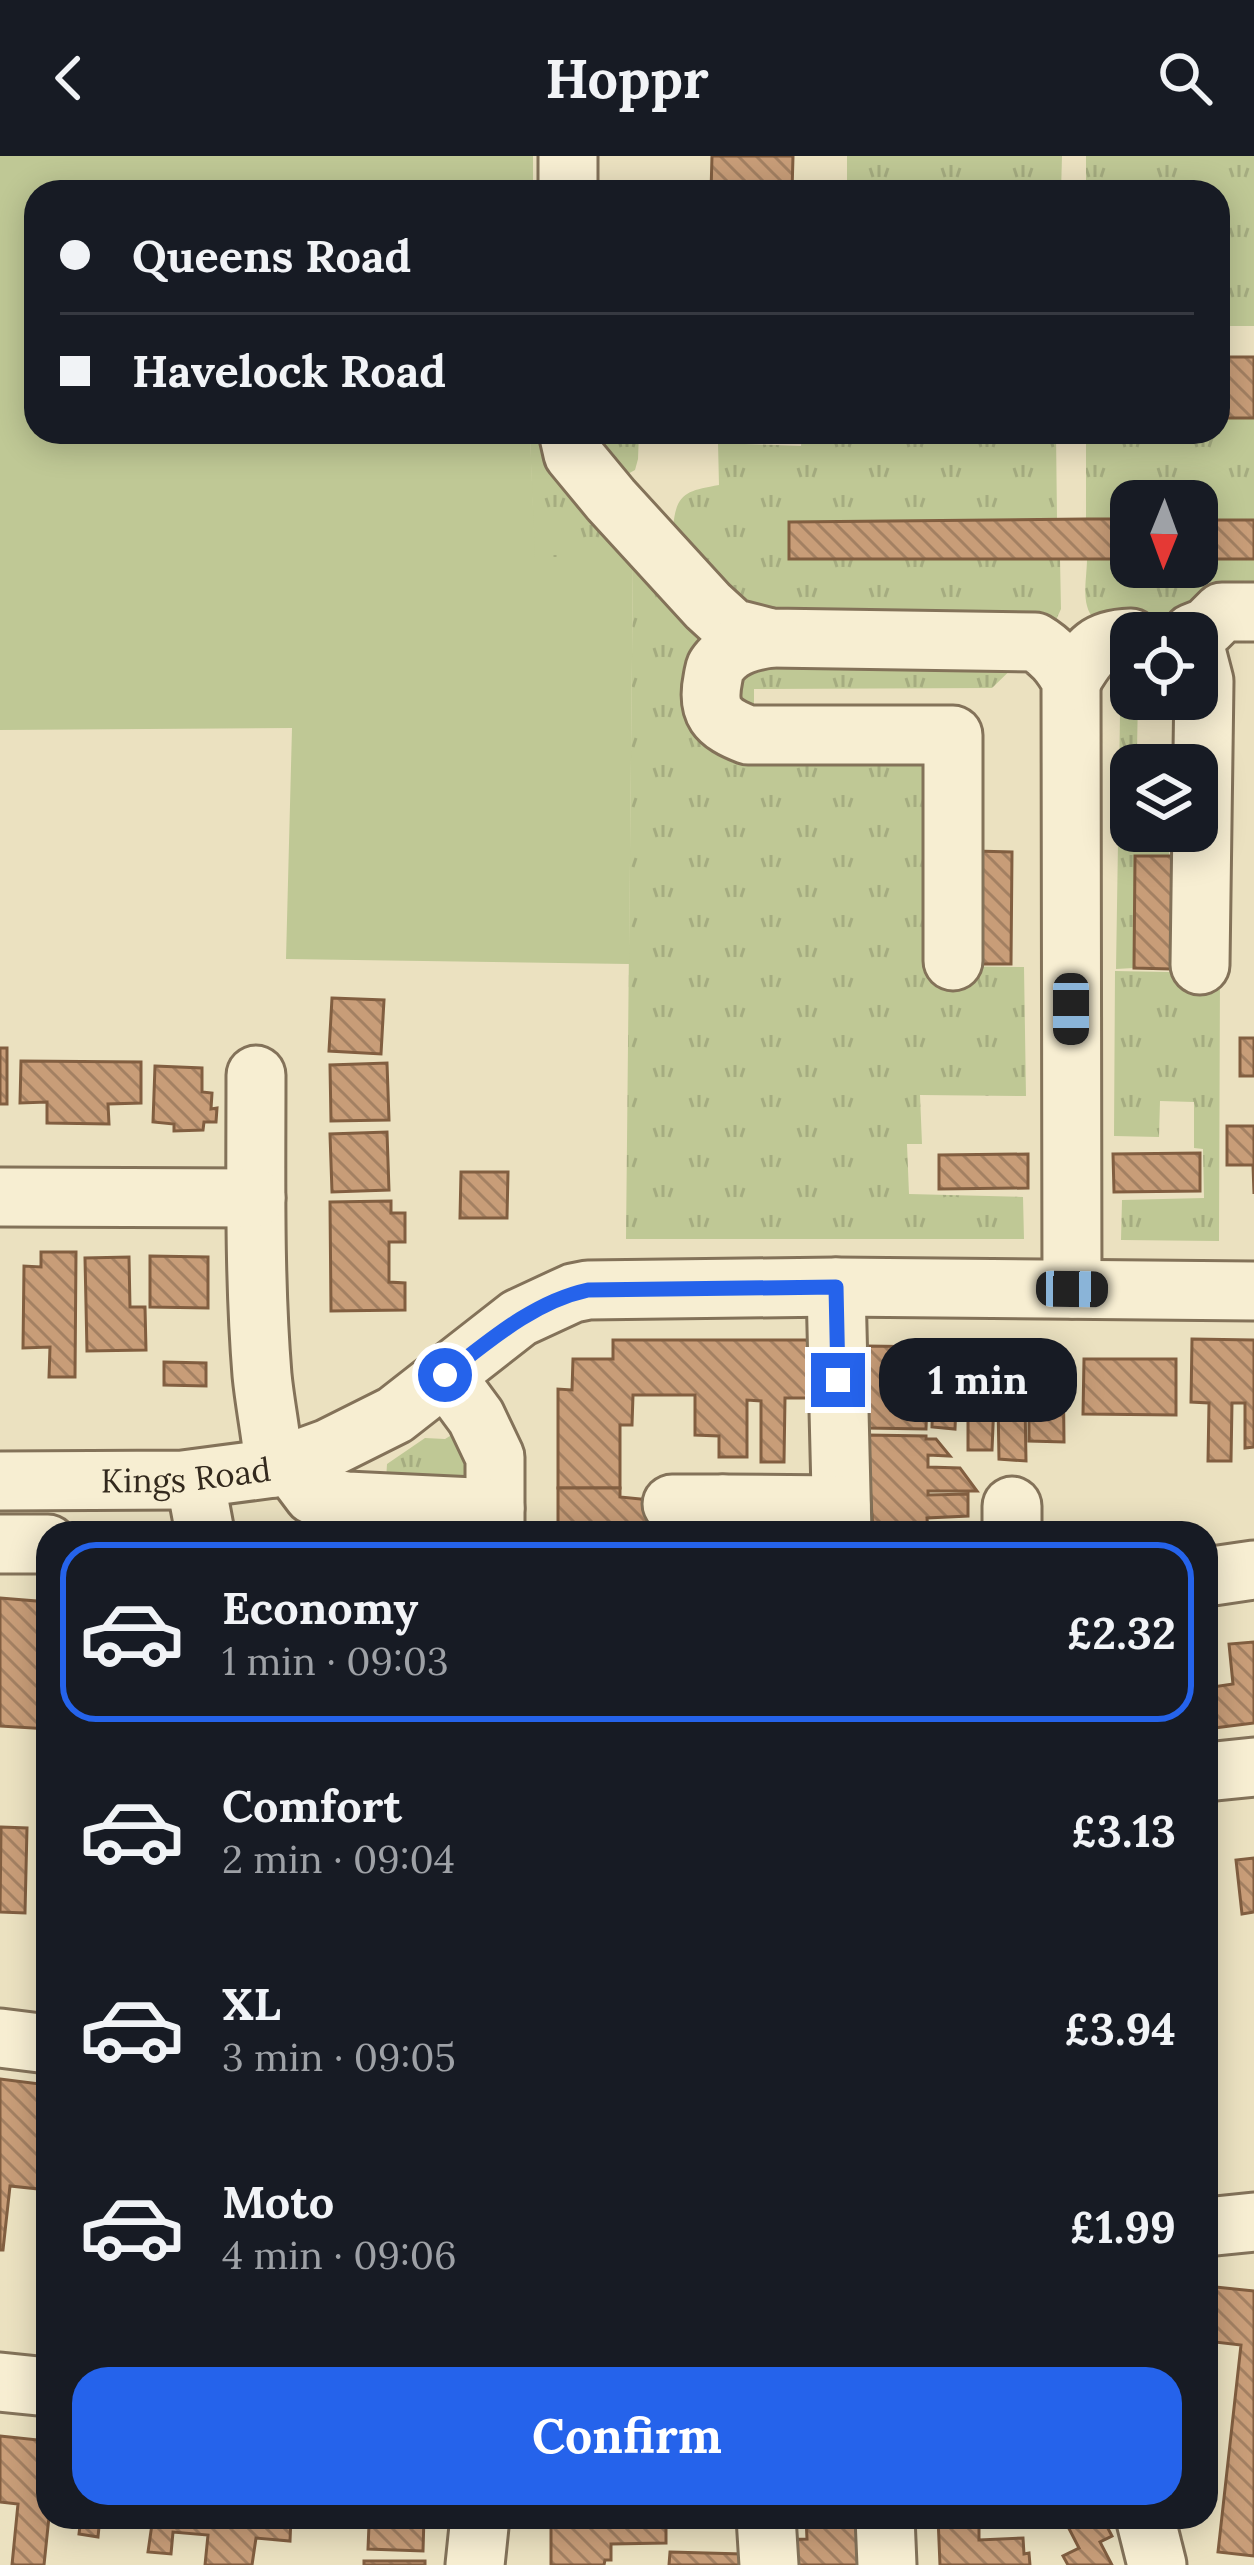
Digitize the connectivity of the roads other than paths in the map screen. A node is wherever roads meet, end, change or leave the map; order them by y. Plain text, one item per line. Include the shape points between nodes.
1 (571, 444) edge
2 (1254, 612) edge
3 (1218, 616) edge
4 (772, 638) junction
5 (1110, 640) edge
6 (1071, 681) junction
7 (1203, 720) edge
8 (952, 961) dead end
9 (1200, 965) dead end
10 (256, 1075) dead end
11 (0, 1197) edge
12 (256, 1198) junction
13 (836, 1287) junction
14 (1072, 1289) junction
15 (1254, 1292) edge
16 (445, 1375) junction
17 (282, 1465) junction
18 (0, 1480) edge
19 (200, 1506) edge
20 (706, 1514) edge
21 (841, 1519) edge
22 (495, 1520) edge
23 (0, 1544) edge
24 (36, 1544) edge
25 (1254, 1570) edge
26 (1218, 1575) edge
27 (1254, 1767) edge
28 (1218, 1771) edge
29 (0, 2038) edge
30 (36, 2042) edge
31 (1254, 2222) edge
32 (1218, 2226) edge
33 (0, 2382) edge
34 (36, 2386) edge
35 (479, 2529) edge
36 (767, 2529) edge
37 (886, 2529) edge
38 (1148, 2529) edge
39 (475, 2565) edge
40 (769, 2565) edge
41 (887, 2565) edge
42 (1156, 2565) edge

1 - 4 street via 610,500 708,606 732,628
2 - 3 street
4 - 6 street via 1035,642
4 - 8 street via 750,641 716,665 711,708 725,726 748,735 953,735
5 - 6 street via 1096,645
6 - 14 street
7 - 9 street
10 - 12 street
11 - 12 street
12 - 17 street via 262,1378
13 - 14 street
13 - 16 street via 573,1293 518,1318
13 - 21 street
14 - 15 street
16 - 17 street via 394,1415
16 - 22 street via 495,1457
17 - 19 street, Kings Road
17 - 22 street, Kings Road via 313,1495
18 - 19 street, Kings Road
20 - 21 street
23 - 24 street
25 - 26 street
27 - 28 street
29 - 30 street
31 - 32 street
33 - 34 street
35 - 39 street
36 - 40 street
37 - 41 street
38 - 42 street

